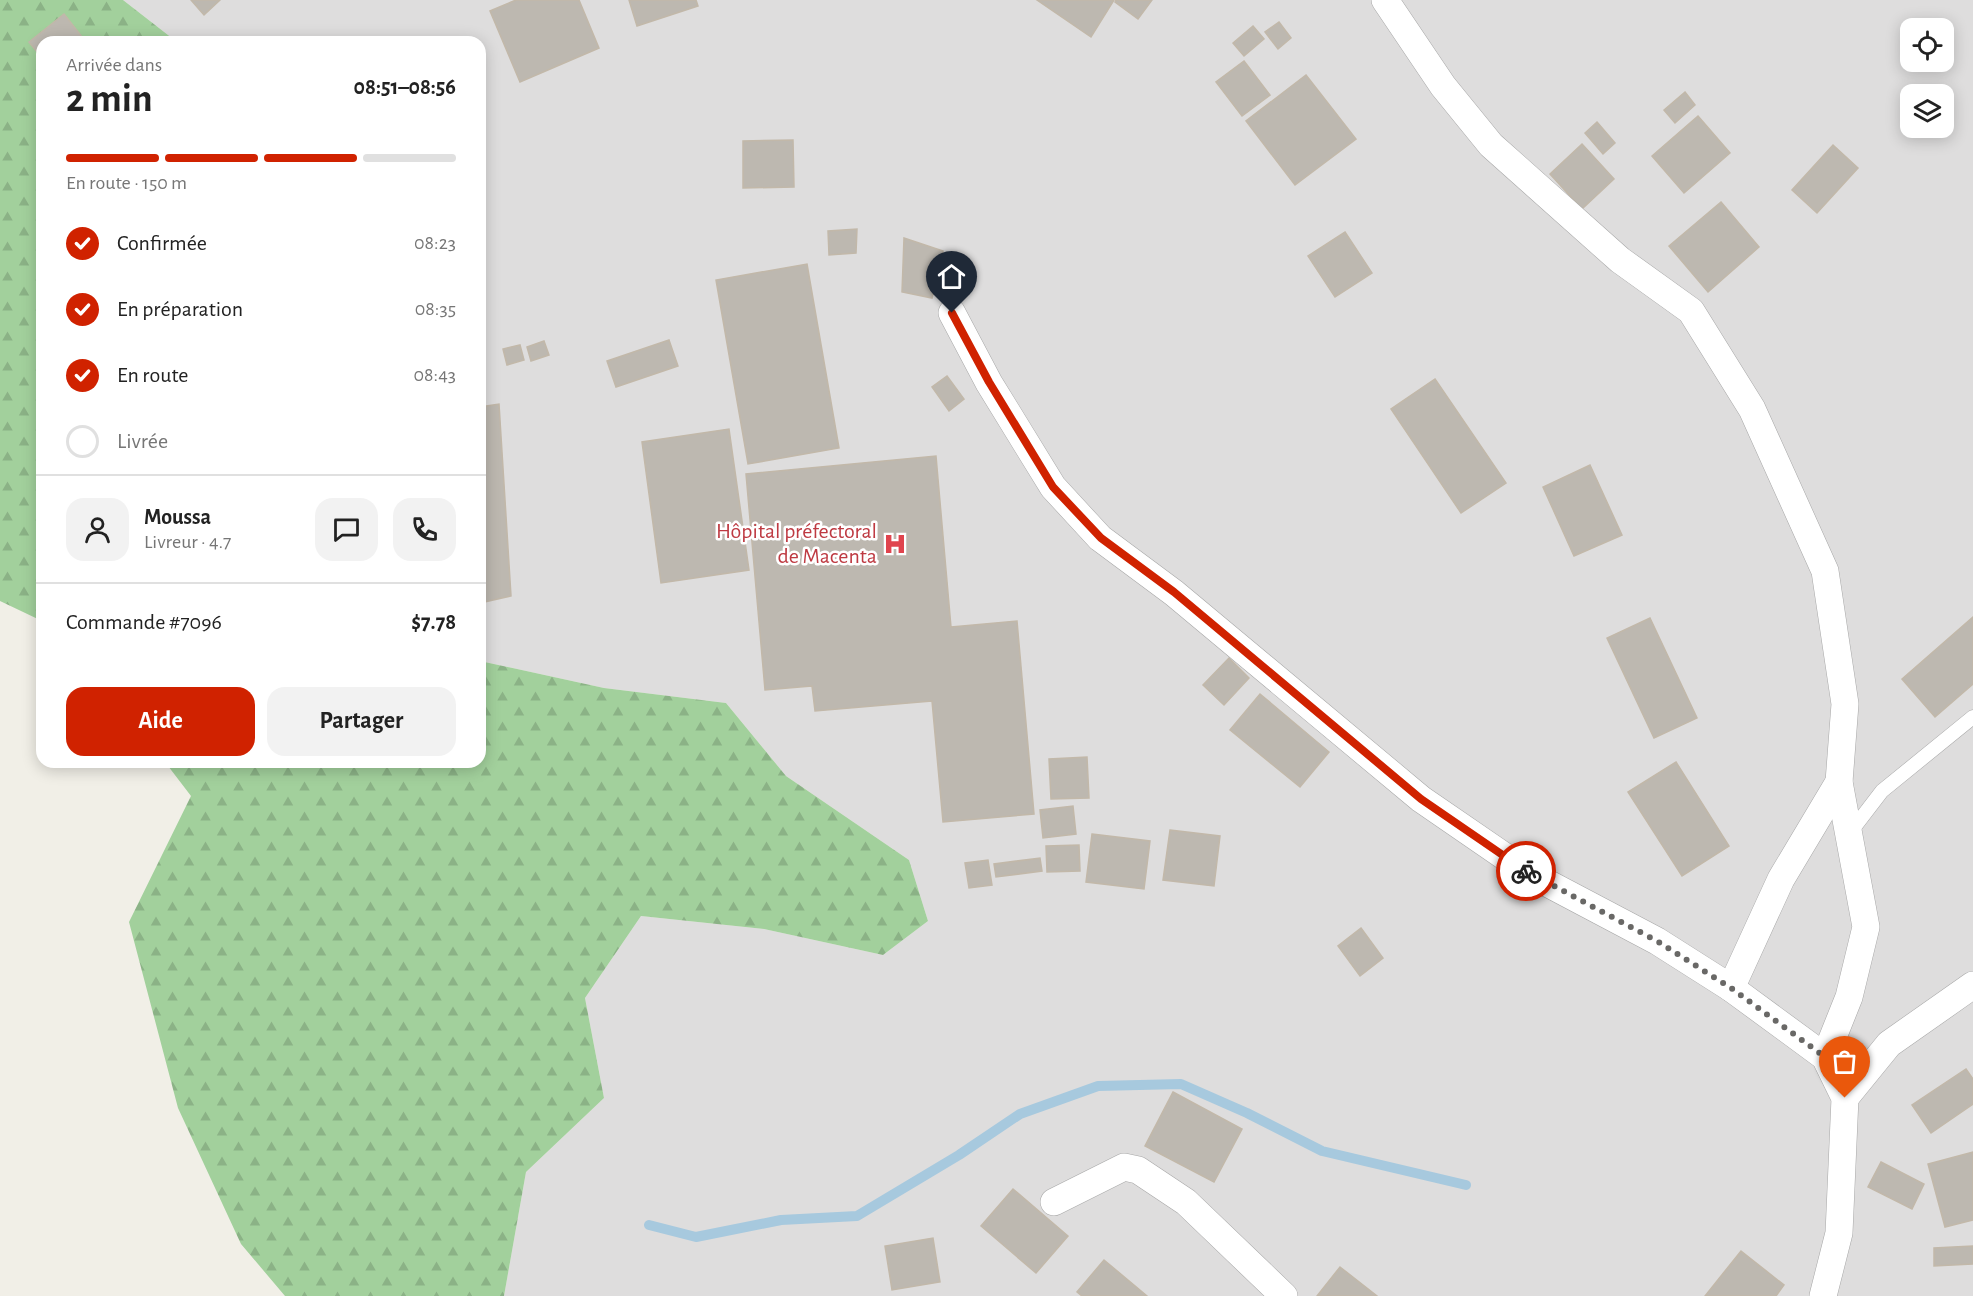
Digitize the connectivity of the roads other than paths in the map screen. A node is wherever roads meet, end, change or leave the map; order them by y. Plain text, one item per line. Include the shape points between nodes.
1 (1385, 0) edge
2 (952, 313) dead end
3 (1973, 717) edge
4 (1839, 782) junction
5 (1848, 836) junction
6 (1973, 985) edge
7 (1731, 988) junction
8 (1825, 1057) junction
9 (1845, 1098) junction
10 (1054, 1202) dead end
11 (1284, 1296) edge
12 (1824, 1296) edge

1 - 4 street via 1443,86 1491,145 1620,260 1691,311 1752,409 1825,571 1845,704
2 - 7 street via 1053,487 1101,538 1174,592 1421,799 1530,874 1657,941
3 - 5 lane via 1882,791
4 - 5 street
4 - 7 street via 1781,879
5 - 8 street via 1866,927 1850,997
6 - 9 street via 1889,1044
7 - 8 street
8 - 9 street
9 - 12 street via 1839,1233
10 - 11 street via 1124,1167 1138,1170 1186,1202

